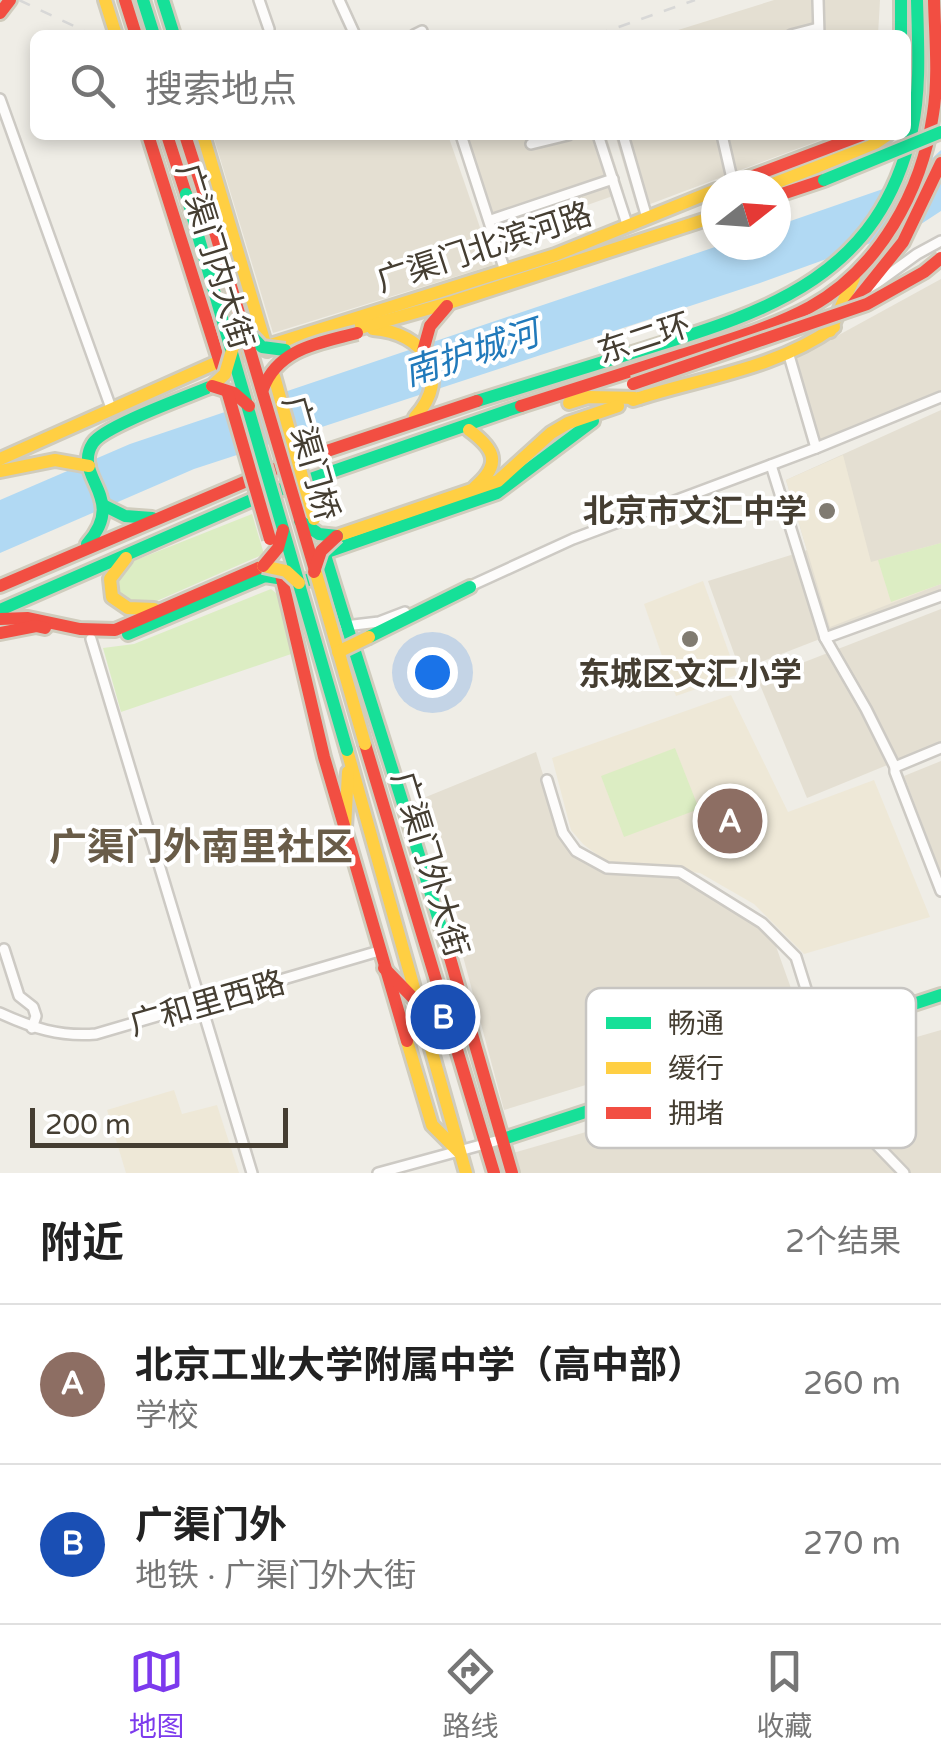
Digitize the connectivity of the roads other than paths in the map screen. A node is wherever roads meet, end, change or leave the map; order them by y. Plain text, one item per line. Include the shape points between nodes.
1 (10, 0) edge
2 (105, 0) edge
3 (125, 0) edge
4 (143, 0) edge
5 (164, 0) edge
6 (259, 0) edge
7 (339, 0) edge
8 (818, 0) edge
9 (901, 0) edge
10 (916, 0) edge
11 (934, 0) edge
12 (0, 13) edge
13 (269, 29) dead end
14 (114, 30) edge
15 (134, 30) edge
16 (152, 30) edge
17 (173, 30) edge
18 (353, 30) edge
19 (819, 30) edge
20 (902, 30) edge
21 (918, 82) junction
22 (0, 98) edge
23 (911, 98) edge
24 (911, 124) edge
25 (941, 132) edge
26 (150, 140) edge
27 (169, 140) edge
28 (187, 140) edge
29 (204, 140) edge
30 (463, 140) edge
31 (547, 140) edge
32 (600, 140) edge
33 (624, 140) edge
34 (723, 140) edge
35 (849, 140) edge
36 (880, 140) edge
37 (908, 140) edge
38 (531, 144) dead end
39 (941, 163) edge
40 (774, 169) junction
41 (728, 170) edge
42 (771, 170) edge
43 (805, 173) junction
44 (791, 178) edge
45 (613, 179) junction
46 (202, 188) joint
47 (791, 191) edge
48 (186, 194) joint
49 (701, 196) edge
50 (701, 210) edge
51 (647, 218) junction
52 (491, 220) junction
53 (701, 220) edge
54 (628, 227) junction
55 (636, 240) junction
56 (941, 242) edge
57 (556, 255) junction
58 (592, 256) junction
59 (941, 258) edge
60 (859, 268) junction
61 (505, 271) junction
62 (864, 293) junction
63 (452, 302) junction
64 (246, 331) junction
65 (830, 331) junction
66 (233, 347) junction
67 (266, 347) junction
68 (423, 350) junction
69 (788, 352) junction
70 (220, 360) junction
71 (274, 376) joint
72 (212, 386) junction
73 (263, 389) junction
74 (228, 394) joint
75 (588, 397) junction
76 (941, 397) edge
77 (639, 398) junction
78 (249, 406) junction
79 (618, 406) junction
80 (112, 408) junction
81 (410, 421) junction
82 (469, 430) junction
83 (816, 448) junction
84 (389, 450) junction
85 (0, 460) edge
86 (771, 465) junction
87 (89, 466) junction
88 (0, 472) edge
89 (467, 493) junction
90 (105, 506) junction
91 (158, 518) junction
92 (307, 520) junction
93 (284, 530) junction
94 (337, 536) junction
95 (146, 542) junction
96 (323, 550) junction
97 (75, 554) junction
98 (270, 564) junction
99 (314, 572) junction
100 (282, 578) junction
101 (299, 583) junction
102 (0, 586) edge
103 (470, 586) junction
104 (941, 596) edge
105 (159, 608) junction
106 (0, 610) edge
107 (0, 619) edge
108 (345, 626) junction
109 (0, 633) edge
110 (91, 638) junction
111 (825, 638) junction
112 (338, 652) junction
113 (365, 744) joint
114 (941, 748) edge
115 (348, 754) junction
116 (895, 769) junction
117 (547, 780) dead end
118 (345, 828) junction
119 (941, 892) edge
120 (4, 948) dead end
121 (379, 951) junction
122 (384, 968) junction
123 (806, 988) edge
124 (941, 995) edge
125 (916, 1003) edge
126 (418, 1004) junction
127 (199, 1006) junction
128 (0, 1014) edge
129 (32, 1028) junction
130 (586, 1112) edge
131 (503, 1139) junction
132 (486, 1144) junction
133 (881, 1148) edge
134 (460, 1152) junction
135 (252, 1173) edge
136 (378, 1173) edge
137 (466, 1173) edge
138 (494, 1173) edge
139 (512, 1173) edge
140 (904, 1173) edge

1 - 12 main road
2 - 14 main road
3 - 15 main road
4 - 16 main road
5 - 17 main road
6 - 13 street
7 - 18 street
8 - 19 street
9 - 20 main road
10 - 21 main road, 东二环
11 - 60 main road, 东二环 via 933,116 923,162 896,218
21 - 23 main road
21 - 24 main road, 东二环
22 - 80 street
25 - 47 main road, bridge
26 - 70 main road, 广渠门内大街
27 - 48 main road, 广渠门内大街
28 - 46 main road, 广渠门内大街
29 - 67 main road, 广渠门内大街
30 - 52 street
31 - 38 street
32 - 45 street
33 - 51 street
34 - 41 street
35 - 40 main road
36 - 43 main road
37 - 81 main road, 东二环 via 904,165 868,232 820,279 761,312
39 - 62 main road via 903,242
40 - 42 main road
40 - 43 main road
43 - 44 main road
45 - 52 street
45 - 54 street
46 - 64 main road, 广渠门桥, bridge
48 - 66 main road, 广渠门桥, bridge
49 - 51 main road, 广渠门北滨河路
50 - 55 main road
51 - 54 main road, 广渠门北滨河路
52 - 61 street
53 - 55 main road
54 - 57 main road, 广渠门北滨河路
55 - 58 main road
56 - 62 street
57 - 58 main road
57 - 61 main road, 广渠门北滨河路
58 - 63 main road
59 - 75 main road, bridge via 867,304
60 - 65 main road
60 - 84 main road, 东二环 via 812,306 762,329
61 - 67 main road, 广渠门北滨河路
62 - 65 main road
63 - 64 main road, bridge via 284,350 265,349
63 - 68 main road via 432,323
64 - 73 main road, 广渠门桥, bridge
65 - 69 main road
66 - 72 main road, bridge via 226,374
66 - 78 main road, 广渠门桥, bridge
67 - 70 main road, 广渠门北滨河路
67 - 71 main road, 广渠门内大街
68 - 73 main road, bridge via 404,332 368,330 286,355 274,362
68 - 81 main road via 434,387 431,402
69 - 77 main road
69 - 83 street
70 - 74 main road, 广渠门内大街
70 - 80 main road, 广渠门北滨河路
71 - 92 main road, 广渠门桥, bridge
72 - 78 main road, bridge
72 - 87 main road via 105,433 93,444
73 - 92 main road, 广渠门桥, bridge
74 - 98 main road, 广渠门桥, bridge via 270,539
75 - 77 main road
75 - 82 main road
76 - 83 street
77 - 79 main road
78 - 93 main road, 广渠门桥, bridge
79 - 89 main road via 568,423 498,482
79 - 96 main road via 497,493
80 - 85 main road, 广渠门北滨河路
81 - 91 main road, 东二环
82 - 84 main road
82 - 89 main road via 494,459
83 - 86 street
84 - 95 main road, 东二环
86 - 103 street
86 - 111 street
87 - 88 main road via 53,459
87 - 90 main road
89 - 94 main road
90 - 91 main road via 125,516
90 - 97 main road via 103,526
91 - 97 main road, 东二环
92 - 94 main road, bridge via 318,534
92 - 96 main road
92 - 99 main road, 广渠门桥, bridge
93 - 98 main road, bridge
93 - 101 main road, 广渠门桥, bridge
94 - 99 main road, bridge
95 - 105 main road via 112,570 108,589 126,608
95 - 106 main road, 东二环
96 - 98 main road via 312,543 292,548
96 - 100 main road via 314,578
96 - 108 main road
97 - 102 main road, 东二环
98 - 100 main road, 广渠门桥
98 - 101 main road, bridge
98 - 105 main road
99 - 112 main road, 广渠门桥, bridge
100 - 110 main road via 265,576 132,634
100 - 118 main road, 广渠门桥
101 - 115 main road, 广渠门桥, bridge
103 - 108 street via 379,622
103 - 112 main road, bridge
104 - 111 street
105 - 107 main road via 133,625 106,631 32,616
108 - 131 main road via 410,820
109 - 110 main road via 36,626
110 - 127 street
111 - 116 street
112 - 113 main road, 广渠门桥, bridge
113 - 132 main road, 广渠门外大街
114 - 116 street
115 - 118 main road
115 - 126 main road, 广渠门外大街
116 - 119 street
117 - 123 street via 563,833 576,851 607,868 680,872 762,923 796,957
118 - 121 main road, 广渠门桥
120 - 129 street via 19,996 33,1007
121 - 122 main road, 广渠门桥
121 - 127 street, 广和里西路
122 - 126 main road
122 - 134 main road, 广渠门桥 via 432,1126
124 - 125 main road
126 - 134 main road, 广渠门外大街
127 - 129 street, 广和里西路 via 96,1034
127 - 135 street
128 - 129 street, 广和里西路
130 - 131 main road
131 - 132 street
131 - 139 main road
132 - 134 street
132 - 138 main road, 广渠门外大街
133 - 140 street
134 - 136 street
134 - 137 main road, 广渠门外大街

